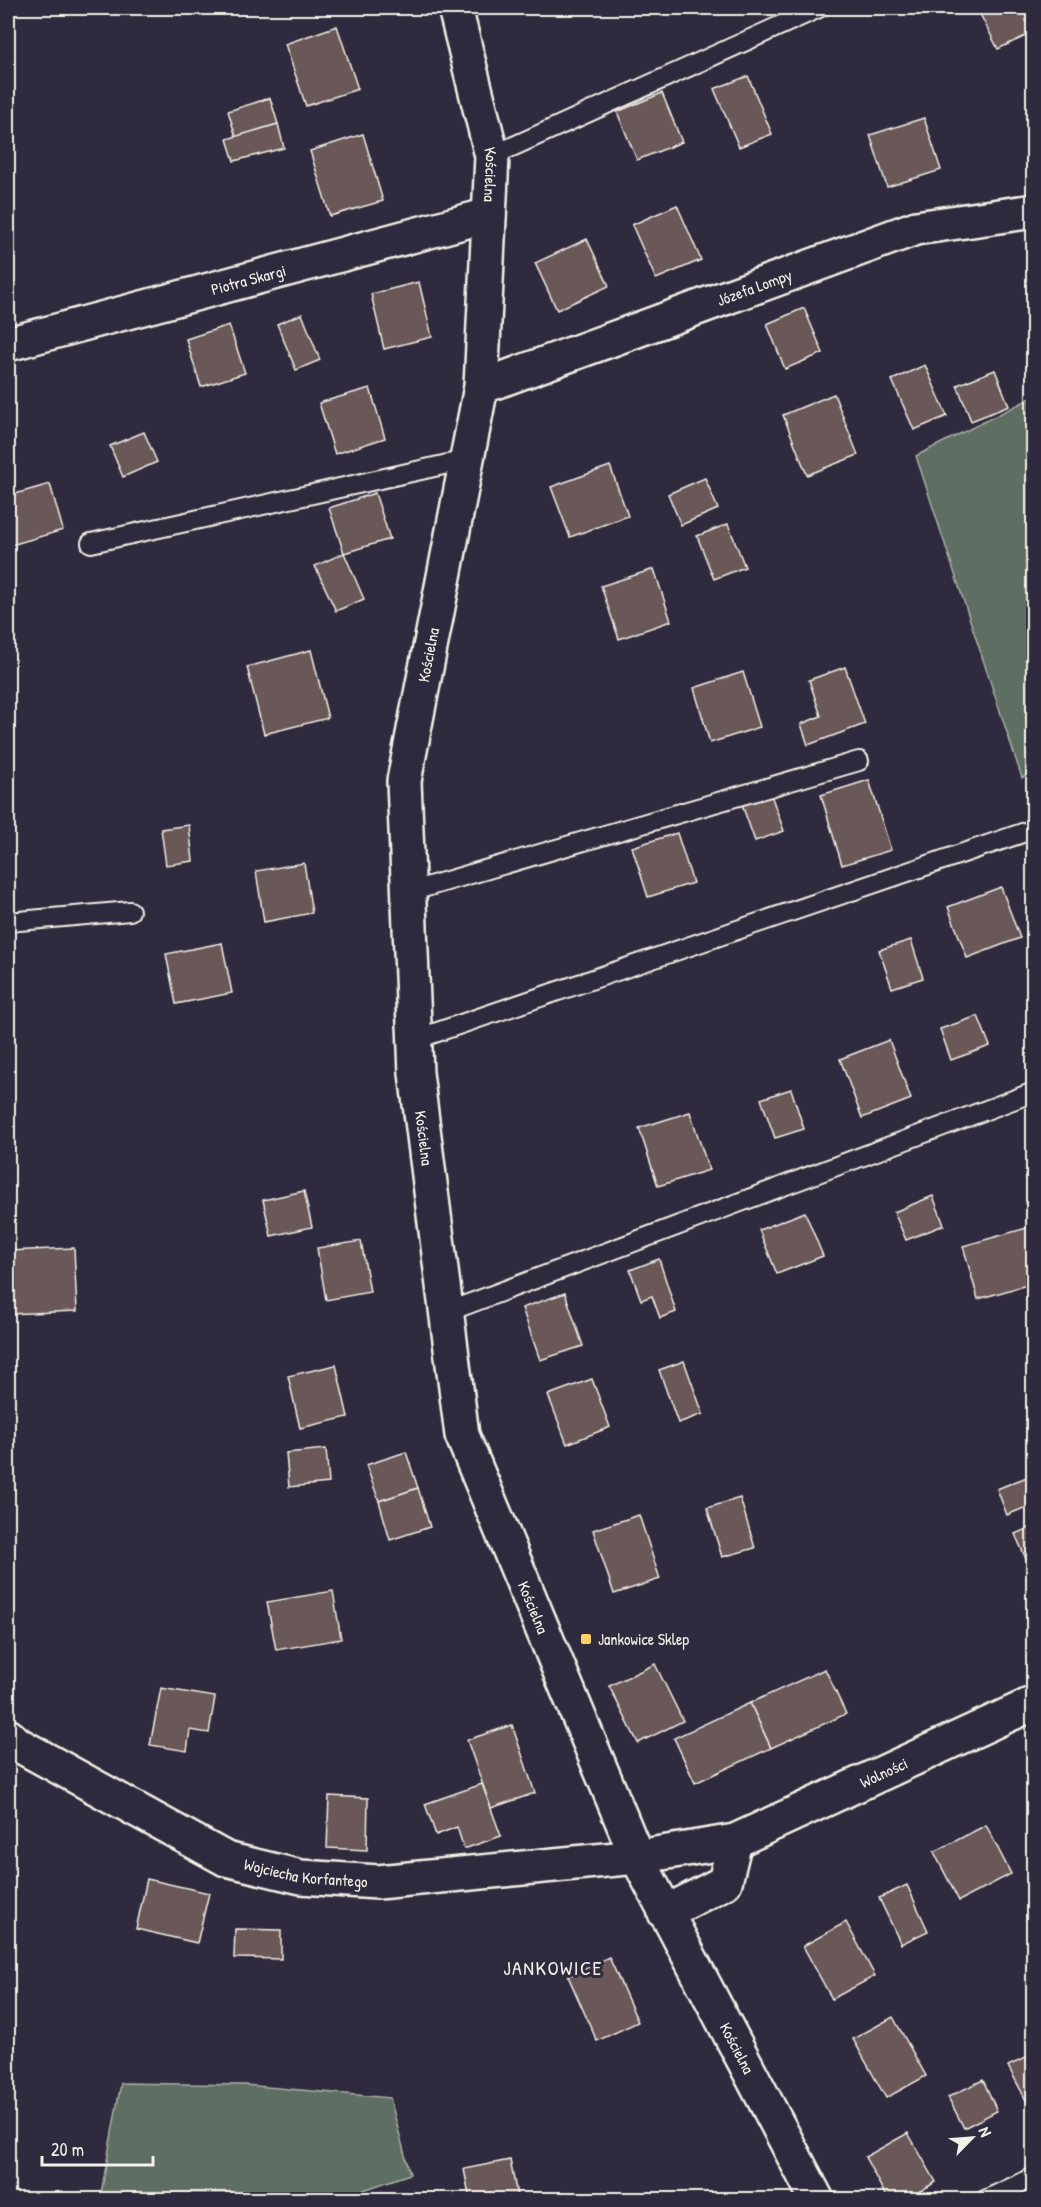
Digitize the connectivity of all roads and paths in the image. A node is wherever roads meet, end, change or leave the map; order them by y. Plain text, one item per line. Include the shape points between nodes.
1 (455, 8) edge
2 (819, 8) edge
3 (492, 156) junction
4 (1034, 211) edge
5 (489, 215) junction
6 (8, 344) edge
7 (481, 387) junction
8 (466, 460) junction
9 (92, 543) dead end
10 (859, 761) dead end
11 (1034, 829) edge
12 (409, 892) junction
13 (130, 911) dead end
14 (8, 922) edge
15 (414, 1040) junction
16 (1034, 1092) edge
17 (447, 1312) junction
18 (1034, 1703) edge
19 (8, 1736) edge
20 (735, 1841) junction
21 (637, 1857) junction
22 (665, 1913) junction
23 (1034, 2177) edge
24 (817, 2199) edge
25 (985, 2199) edge

1 - 3 street, Kościelna
2 - 3 lane
3 - 5 street, Kościelna
4 - 7 street, Józefa Lompy via 916,228
5 - 6 street, Piotra Skargi
5 - 7 street, Kościelna
7 - 8 street, Kościelna
8 - 9 lane
8 - 12 street, Kościelna via 404,781
10 - 12 lane
11 - 15 lane
12 - 15 street, Kościelna
13 - 14 lane
15 - 17 street, Kościelna
16 - 17 lane
17 - 21 street, Kościelna via 462,1435
18 - 20 street, Wolności
19 - 21 street, Wojciecha Korfantego via 226,1859 301,1877 378,1882
20 - 21 street, Wolności
20 - 22 street via 725,1882
21 - 22 street, Kościelna
22 - 24 street, Kościelna
23 - 25 lane

